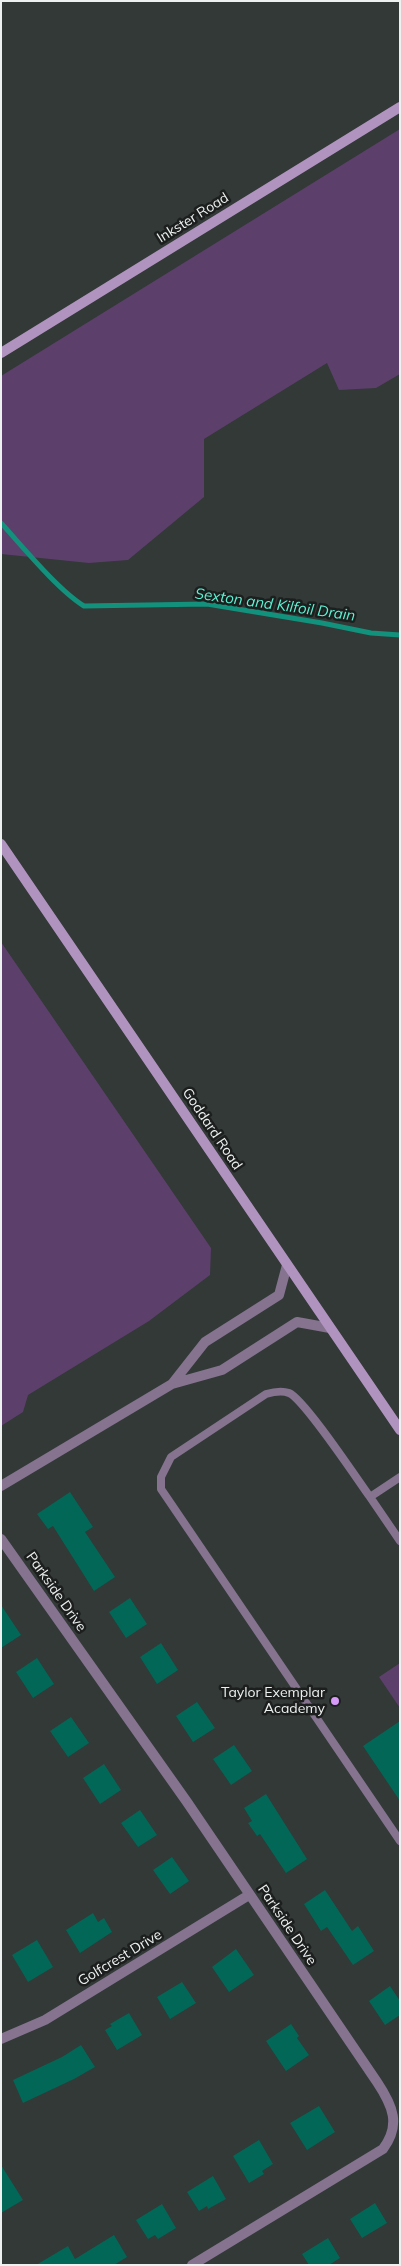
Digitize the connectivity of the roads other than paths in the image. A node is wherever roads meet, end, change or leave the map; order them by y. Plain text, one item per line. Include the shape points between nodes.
1 (400, 107) edge
2 (1, 353) edge
3 (1, 844) edge
4 (287, 1265) junction
5 (330, 1328) junction
6 (172, 1384) junction
7 (400, 1430) edge
8 (400, 1477) edge
9 (1, 1486) edge
10 (370, 1497) junction
11 (1, 1539) edge
12 (400, 1541) edge
13 (400, 1841) edge
14 (249, 1895) junction
15 (1, 2040) edge
16 (192, 2265) edge

1 - 2 main road, Inkster Road
3 - 4 main road, Goddard Road
4 - 5 main road, Goddard Road
4 - 6 street via 279,1295 205,1342
5 - 6 street via 297,1322 222,1370
5 - 7 main road, Goddard Road
6 - 9 street
8 - 10 lane
10 - 12 lane
10 - 13 lane via 305,1407 290,1393 278,1391 266,1394 171,1457 161,1477 161,1489
11 - 14 street, Parkside Drive
14 - 15 street, Golfcrest Drive via 45,2020
14 - 16 street, Parkside Drive via 388,2099 396,2123 391,2141 383,2150

